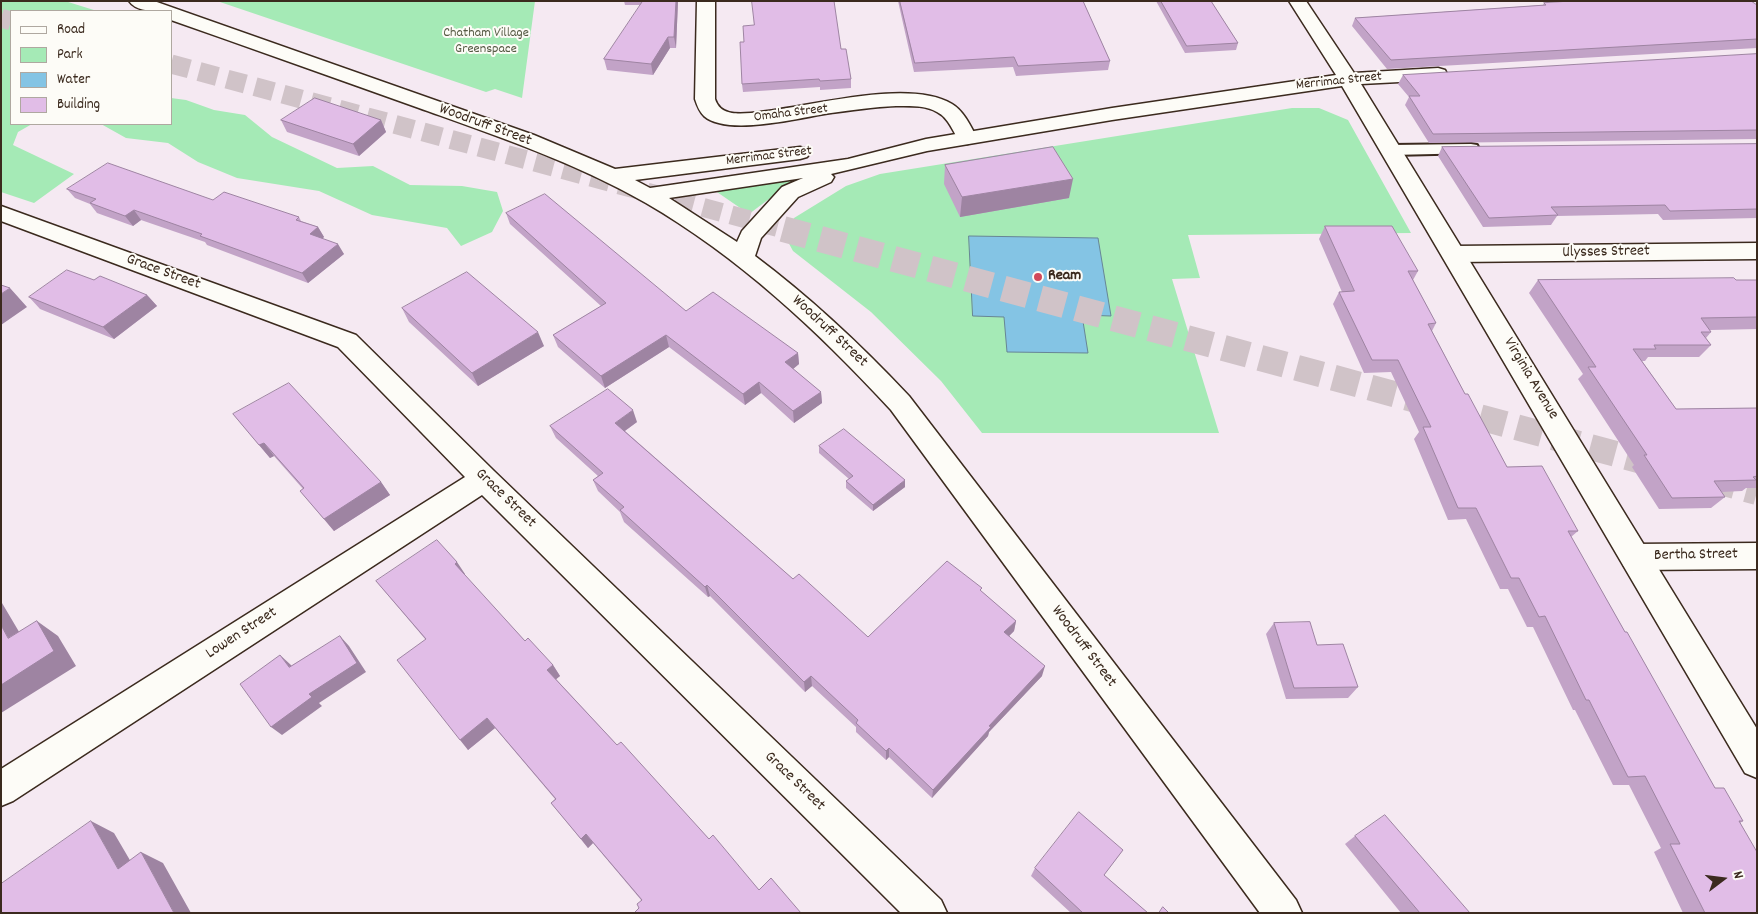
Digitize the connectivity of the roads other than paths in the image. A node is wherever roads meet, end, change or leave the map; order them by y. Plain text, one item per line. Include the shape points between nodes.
1 (137, 1) edge
2 (706, 1) edge
3 (1297, 1) edge
4 (162, 10) edge
5 (172, 14) edge
6 (1454, 73) edge
7 (1348, 79) junction
8 (967, 138) junction
9 (926, 145) junction
10 (1492, 149) edge
11 (1392, 150) junction
12 (848, 164) junction
13 (612, 176) junction
14 (647, 195) junction
15 (1, 214) edge
16 (1757, 251) edge
17 (1455, 254) junction
18 (743, 258) junction
19 (484, 478) junction
20 (1757, 556) edge
21 (1635, 557) junction
22 (1757, 761) edge
23 (1, 789) edge
24 (928, 913) edge
25 (1283, 913) edge

1 - 4 street
2 - 8 street, Omaha Street via 705,99 714,114 724,118 749,119 918,100 944,107 954,115
3 - 7 street, Virginia Avenue
5 - 13 street, Woodruff Street via 533,143
6 - 7 street, Merrimac Street
7 - 8 street, Merrimac Street
7 - 11 street, Virginia Avenue
8 - 9 street, Merrimac Street
9 - 12 street, Merrimac Street
9 - 13 street, Merrimac Street via 857,145
10 - 11 lane
11 - 17 street, Virginia Avenue
12 - 14 street, Merrimac Street
12 - 18 street via 790,192 750,236
13 - 14 street, Woodruff Street
14 - 18 street, Woodruff Street
15 - 19 street, Grace Street via 347,341
16 - 17 street, Ulysses Street
17 - 21 street, Virginia Avenue
18 - 25 street, Woodruff Street via 828,329 900,403
19 - 23 street, Lowen Street
19 - 24 street, Grace Street
20 - 21 street, Bertha Street
21 - 22 street, Virginia Avenue

